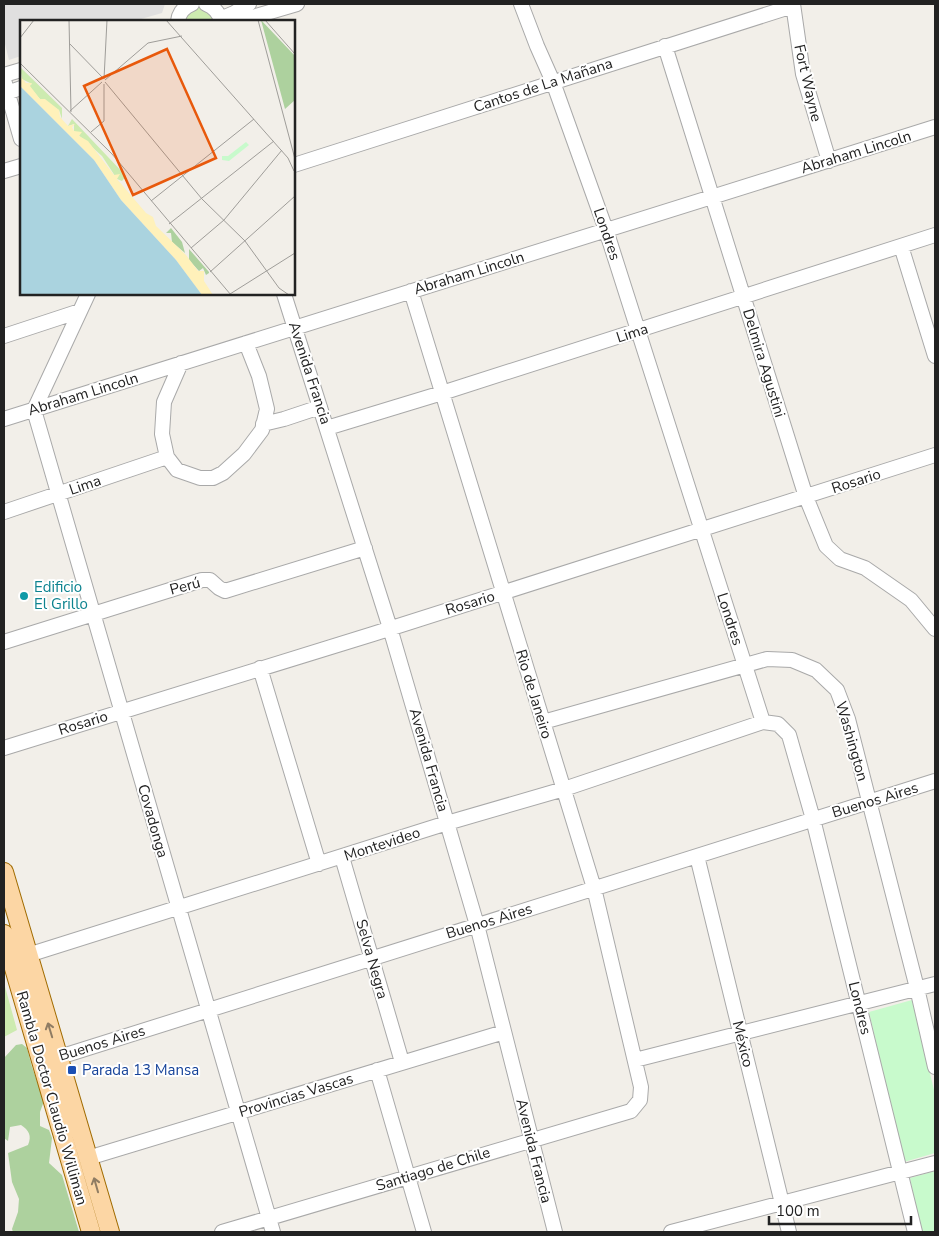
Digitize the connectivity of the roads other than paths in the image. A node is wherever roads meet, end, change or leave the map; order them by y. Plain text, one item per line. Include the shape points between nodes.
1 (229, 4) edge
2 (249, 4) edge
3 (297, 4) edge
4 (521, 4) edge
5 (793, 5) edge
6 (216, 12) edge
7 (242, 20) edge
8 (665, 46) junction
9 (20, 70) edge
10 (4, 75) edge
11 (553, 82) junction
12 (20, 88) edge
13 (5, 89) edge
14 (935, 127) edge
15 (20, 136) edge
16 (829, 161) junction
17 (295, 165) edge
18 (20, 166) edge
19 (4, 172) edge
20 (712, 197) junction
21 (606, 230) junction
22 (935, 235) edge
23 (901, 246) junction
24 (411, 292) junction
25 (88, 295) edge
26 (284, 295) edge
27 (743, 297) junction
28 (80, 311) junction
29 (295, 328) junction
30 (931, 328) edge
31 (638, 331) junction
32 (4, 336) edge
33 (246, 343) junction
34 (935, 356) edge
35 (181, 363) junction
36 (442, 393) junction
37 (320, 407) junction
38 (34, 410) junction
39 (4, 419) edge
40 (264, 424) junction
41 (327, 428) junction
42 (935, 456) edge
43 (167, 457) junction
44 (58, 494) junction
45 (806, 496) junction
46 (4, 512) edge
47 (702, 530) junction
48 (365, 548) junction
49 (503, 593) junction
50 (93, 614) junction
51 (390, 628) junction
52 (935, 629) edge
53 (4, 642) edge
54 (745, 666) junction
55 (260, 668) junction
56 (122, 711) junction
57 (543, 722) junction
58 (763, 722) junction
59 (4, 748) edge
60 (935, 781) edge
61 (564, 789) junction
62 (869, 802) junction
63 (814, 819) junction
64 (447, 823) junction
65 (697, 856) junction
66 (342, 857) junction
67 (318, 864) junction
68 (4, 872) edge
69 (594, 888) junction
70 (178, 908) junction
71 (477, 925) junction
72 (4, 934) edge
73 (28, 955) junction
74 (372, 958) junction
75 (935, 984) edge
76 (917, 988) junction
77 (858, 1003) junction
78 (208, 1010) junction
79 (504, 1032) junction
80 (740, 1033) junction
81 (50, 1060) junction
82 (635, 1060) junction
83 (402, 1062) junction
84 (935, 1067) edge
85 (377, 1070) junction
86 (640, 1100) joint
87 (238, 1112) junction
88 (532, 1140) junction
89 (88, 1158) junction
90 (935, 1163) edge
91 (900, 1172) junction
92 (408, 1177) junction
93 (782, 1203) junction
94 (268, 1218) junction
95 (91, 1232) edge
96 (110, 1232) edge
97 (222, 1232) edge
98 (273, 1232) edge
99 (424, 1232) edge
100 (555, 1232) edge
101 (671, 1232) edge
102 (789, 1232) edge
103 (915, 1232) edge

1 - 6 street
2 - 6 street via 234,13
3 - 7 street
4 - 11 street, Londres
5 - 8 street, Cantos de La Mañana
5 - 16 street, Fort Wayne via 803,74
8 - 11 street, Cantos de La Mañana
8 - 20 street, Delmira Agustini
9 - 10 street
11 - 17 street, Cantos de La Mañana
11 - 21 street, Londres
12 - 13 street
13 - 15 street
14 - 16 street, Abraham Lincoln
16 - 20 street, Abraham Lincoln
18 - 19 street
20 - 21 street, Abraham Lincoln
20 - 27 street, Delmira Agustini
21 - 24 street, Abraham Lincoln
21 - 31 street, Londres
22 - 23 street, Lima
23 - 27 street, Lima
23 - 30 street
24 - 29 street, Abraham Lincoln
24 - 36 street, Rio de Janeiro
25 - 28 street
26 - 29 street, Avenida Francia
27 - 31 street, Lima
27 - 45 street, Delmira Agustini
28 - 32 street
28 - 38 street
29 - 33 street, Abraham Lincoln
29 - 37 street, Avenida Francia
30 - 34 street
31 - 36 street, Lima
31 - 47 street, Londres
33 - 35 street, Abraham Lincoln
33 - 40 street via 267,409
35 - 38 street, Abraham Lincoln
35 - 43 street via 164,402 162,434
36 - 41 street, Lima
36 - 49 street, Rio de Janeiro
37 - 40 street
37 - 41 street, Avenida Francia
38 - 39 street, Abraham Lincoln
38 - 44 street, Covadonga
40 - 43 street via 244,454 213,478 200,478 177,470
41 - 48 street, Avenida Francia
42 - 45 street, Rosario
43 - 44 street, Lima
44 - 46 street, Lima
44 - 50 street, Covadonga
45 - 47 street, Rosario
45 - 52 street, Delmira Agustini via 826,546 840,559 865,568 911,600
47 - 49 street, Rosario
47 - 54 street, Londres
48 - 50 street, Perú via 224,590 210,580 202,580
48 - 51 street, Avenida Francia
49 - 51 street, Rosario
49 - 57 street, Rio de Janeiro
50 - 53 street, Perú
50 - 56 street, Covadonga
51 - 55 street, Rosario
51 - 64 street, Avenida Francia
54 - 57 street, Washington
54 - 58 street, Londres
54 - 62 street, Washington via 767,659 792,660 816,670 837,690 848,719
55 - 56 street, Rosario
55 - 67 street
56 - 59 street, Rosario
56 - 70 street, Covadonga
57 - 61 street, Rio de Janeiro
58 - 61 street, Montevideo
58 - 63 street, Londres via 778,724 789,735
60 - 62 street, Buenos Aires
61 - 64 street, Montevideo
61 - 69 street, Rio de Janeiro
62 - 63 street, Buenos Aires
62 - 76 street, Washington
63 - 65 street, Buenos Aires
63 - 77 street, Londres
64 - 66 street, Montevideo
64 - 71 street, Avenida Francia
65 - 69 street, Buenos Aires
65 - 80 street, México
66 - 67 street, Montevideo
66 - 74 street, Selva Negra
67 - 70 street, Montevideo
68 - 73 main road, Rambla Doctor Claudio Williman
69 - 71 street, Buenos Aires
69 - 82 street, Rio de Janeiro
70 - 73 street, Montevideo
70 - 78 street, Covadonga
71 - 74 street, Buenos Aires
71 - 79 street, Avenida Francia
72 - 81 main road, Rambla Doctor Claudio Williman
81 -> 73 main road, Rambla Doctor Claudio Williman
74 - 78 street, Buenos Aires
74 - 83 street, Selva Negra
75 - 76 street
76 - 77 street
76 - 84 street, Washington
77 - 80 street
77 - 91 street, Londres
78 - 81 street, Buenos Aires
78 - 87 street, Covadonga
79 - 83 street, Provincias Vascas
79 - 88 street, Avenida Francia
80 - 82 street
80 - 93 street, México
81 - 89 main road, Rambla Doctor Claudio Williman
81 - 95 main road, Rambla Doctor Claudio Williman
82 - 86 street, Rio de Janeiro
83 - 85 street, Provincias Vascas
85 - 87 street, Provincias Vascas
85 - 92 street
86 - 88 street, Santiago de Chile via 631,1110
87 - 89 street, Provincias Vascas
87 - 94 street, Covadonga
88 - 92 street, Santiago de Chile
88 - 100 street, Avenida Francia
96 -> 89 main road, Rambla Doctor Claudio Williman
90 - 91 street
91 - 93 street
91 - 103 street, Londres
92 - 94 street, Santiago de Chile
92 - 99 street
93 - 101 street
93 - 102 street, México
94 - 97 street, Santiago de Chile
94 - 98 street, Covadonga

